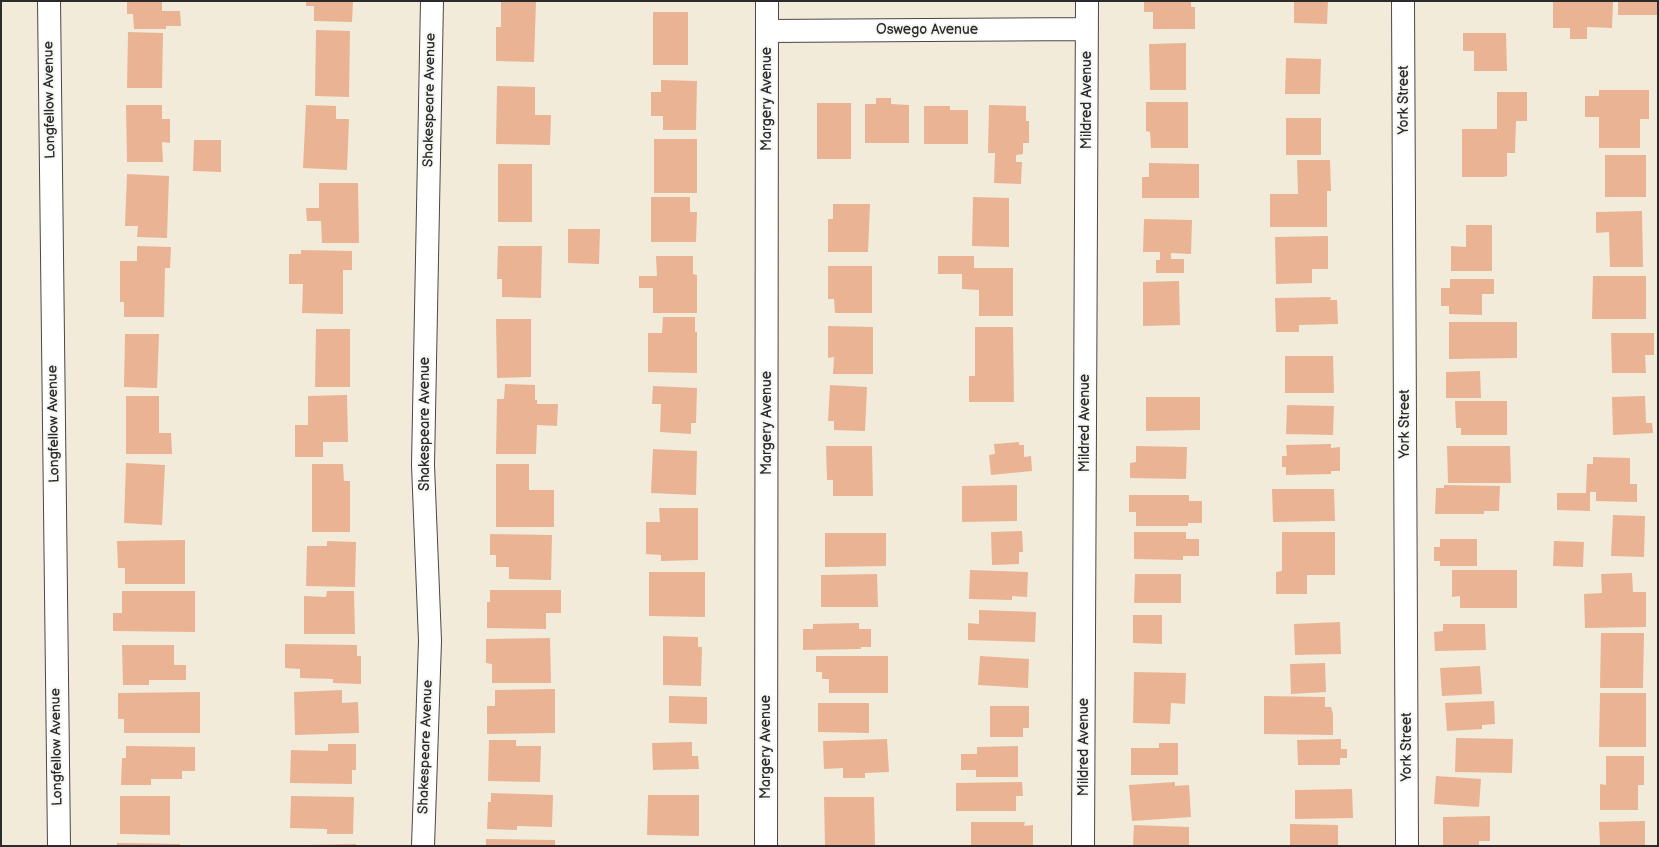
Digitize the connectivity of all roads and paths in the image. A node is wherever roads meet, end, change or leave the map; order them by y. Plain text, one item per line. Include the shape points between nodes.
1 (49, 1) edge
2 (432, 1) edge
3 (767, 1) edge
4 (1087, 1) edge
5 (1403, 1) edge
6 (1087, 29) junction
7 (767, 31) junction
8 (59, 846) edge
9 (423, 846) edge
10 (766, 846) edge
11 (1083, 846) edge
12 (1407, 846) edge

1 - 8 street, Longfellow Avenue
2 - 9 street, Shakespeare Avenue via 423,465 430,641
3 - 7 street, Margery Avenue
4 - 6 street, Mildred Avenue
5 - 12 street, York Street
6 - 7 street, Oswego Avenue
6 - 11 street, Mildred Avenue
7 - 10 street, Margery Avenue

